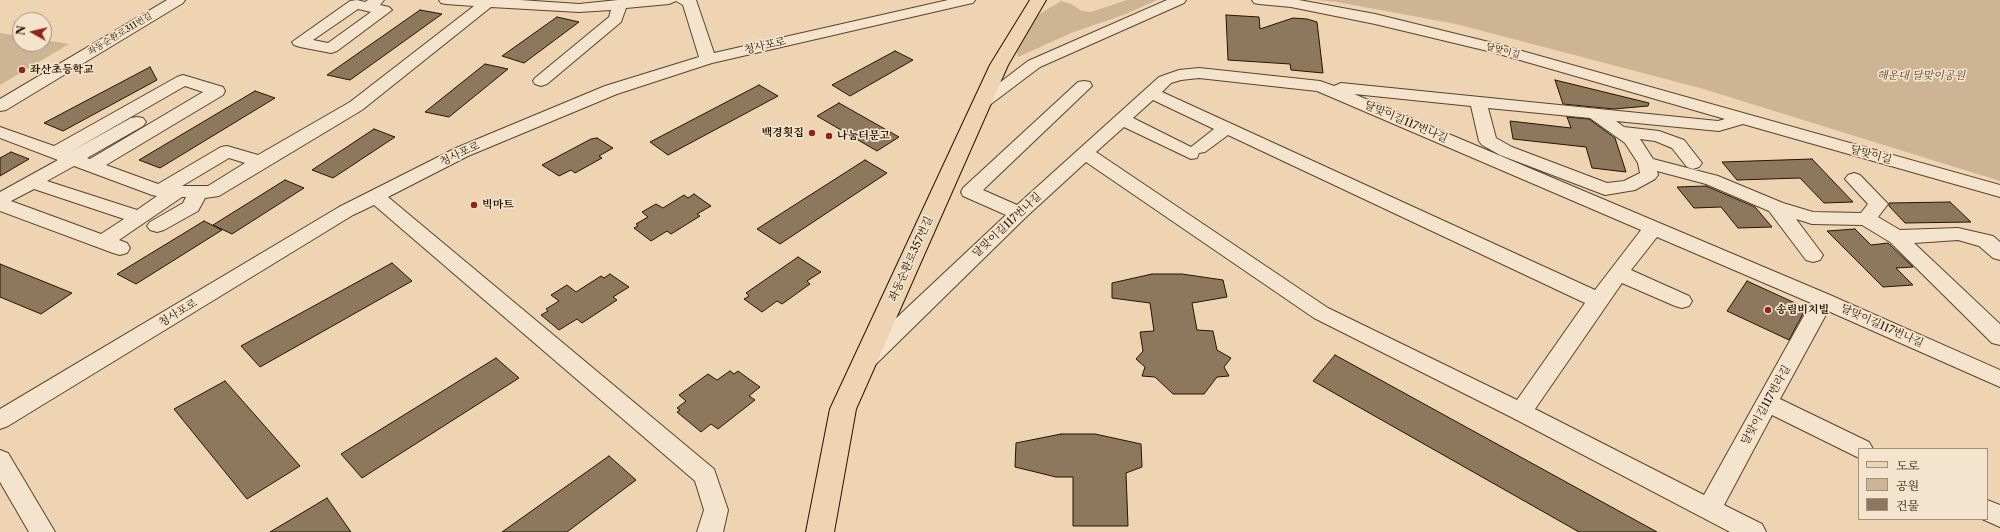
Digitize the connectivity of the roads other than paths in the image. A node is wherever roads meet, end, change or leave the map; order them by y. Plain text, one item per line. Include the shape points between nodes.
1 (178, 0) edge
2 (446, 0) edge
3 (669, 0) edge
4 (968, 0) edge
5 (1038, 0) edge
6 (1179, 0) edge
7 (1259, 0) edge
8 (691, 1) edge
9 (488, 2) edge
10 (373, 3) edge
11 (620, 4) junction
12 (708, 59) junction
13 (541, 81) dead end
14 (1084, 86) dead end
15 (1320, 86) junction
16 (1151, 93) junction
17 (144, 102) junction
18 (1478, 102) junction
19 (981, 103) junction
20 (0, 106) edge
21 (181, 113) junction
22 (1595, 114) junction
23 (1742, 119) junction
24 (1121, 120) junction
25 (137, 122) dead end
26 (1226, 128) junction
27 (1618, 131) junction
28 (2, 135) edge
29 (55, 153) junction
30 (1085, 153) junction
31 (73, 160) junction
32 (260, 162) junction
33 (1647, 162) junction
34 (1693, 163) dead end
35 (92, 166) junction
36 (1854, 179) dead end
37 (32, 182) junction
38 (168, 191) junction
39 (2000, 191) edge
40 (198, 192) junction
41 (374, 196) junction
42 (0, 200) edge
43 (0, 204) edge
44 (1776, 207) junction
45 (1019, 213) junction
46 (139, 217) junction
47 (1866, 219) junction
48 (157, 226) dead end
49 (1653, 228) junction
50 (1897, 237) junction
51 (103, 242) junction
52 (120, 248) dead end
53 (2000, 253) edge
54 (1813, 255) dead end
55 (1619, 273) junction
56 (1598, 300) junction
57 (1824, 300) junction
58 (1682, 301) dead end
59 (2000, 337) edge
60 (866, 359) junction
61 (2000, 379) edge
62 (1767, 403) junction
63 (1521, 412) junction
64 (0, 420) edge
65 (1860, 448) edge
66 (0, 460) edge
67 (1710, 509) junction
68 (1988, 510) edge
69 (2000, 516) edge
70 (42, 532) edge
71 (710, 532) edge
72 (820, 532) edge
73 (1753, 532) edge

1 - 20 street, 좌동순환로311번길
2 - 9 street
3 - 11 street
4 - 12 street, 청사포로
5 - 19 main road, 좌동순환로357번길 via 999,65
6 - 19 street via 1034,64
7 - 23 street, 달맞이길 via 1291,3 1375,19 1497,49
8 - 12 street
9 - 11 street via 579,8
9 - 32 street via 356,106
10 - 10 street via 355,4 300,42 331,48 384,10
11 - 13 street via 616,19
12 - 41 street, 청사포로 via 611,90 462,152
14 - 45 street via 970,192
15 - 16 street, 달맞이길117번나길 via 1199,73 1179,75 1165,80
15 - 18 street
15 - 49 street, 달맞이길117번나길
16 - 24 street, 달맞이길117번나길
16 - 26 street
17 - 21 street
17 - 21 street via 183,80 217,91
17 - 29 street
18 - 22 street
18 - 33 street via 1488,141 1506,151 1605,189 1628,186 1649,175
19 - 60 main road, 좌동순환로357번길
21 - 35 street
22 - 23 street via 1719,126
22 - 27 street
23 - 39 street, 달맞이길
24 - 26 street via 1195,151
24 - 30 street, 달맞이길117번나길
25 - 31 street
26 - 56 street
27 - 33 street via 1632,140
27 - 34 street via 1659,136 1678,144
28 - 29 street
29 - 31 street
30 - 45 street, 달맞이길117번나길
30 - 63 street via 1321,313
31 - 35 street
31 - 37 street
32 - 38 street via 227,151
32 - 40 street via 212,192
33 - 44 street via 1712,180
35 - 38 street
36 - 47 street via 1879,204
37 - 42 street
37 - 46 street
38 - 40 street
38 - 46 street
40 - 48 street via 191,207
41 - 64 street, 청사포로
41 - 71 street via 705,476 716,510
43 - 51 street
44 - 47 street via 1812,218
44 - 54 street
45 - 60 street, 달맞이길117번나길
46 - 51 street
47 - 50 street
49 - 55 street
49 - 57 street, 달맞이길117번나길
50 - 53 street via 1958,234 1986,241
50 - 59 street
51 - 52 street
55 - 56 street
55 - 58 street
56 - 63 street
57 - 61 street, 달맞이길117번나길
57 - 62 street, 달맞이길117번라길
60 - 72 main road, 좌동순환로357번길 via 842,409
62 - 65 street
62 - 67 street, 달맞이길117번라길
63 - 67 street
66 - 70 street
67 - 73 street
68 - 69 street

